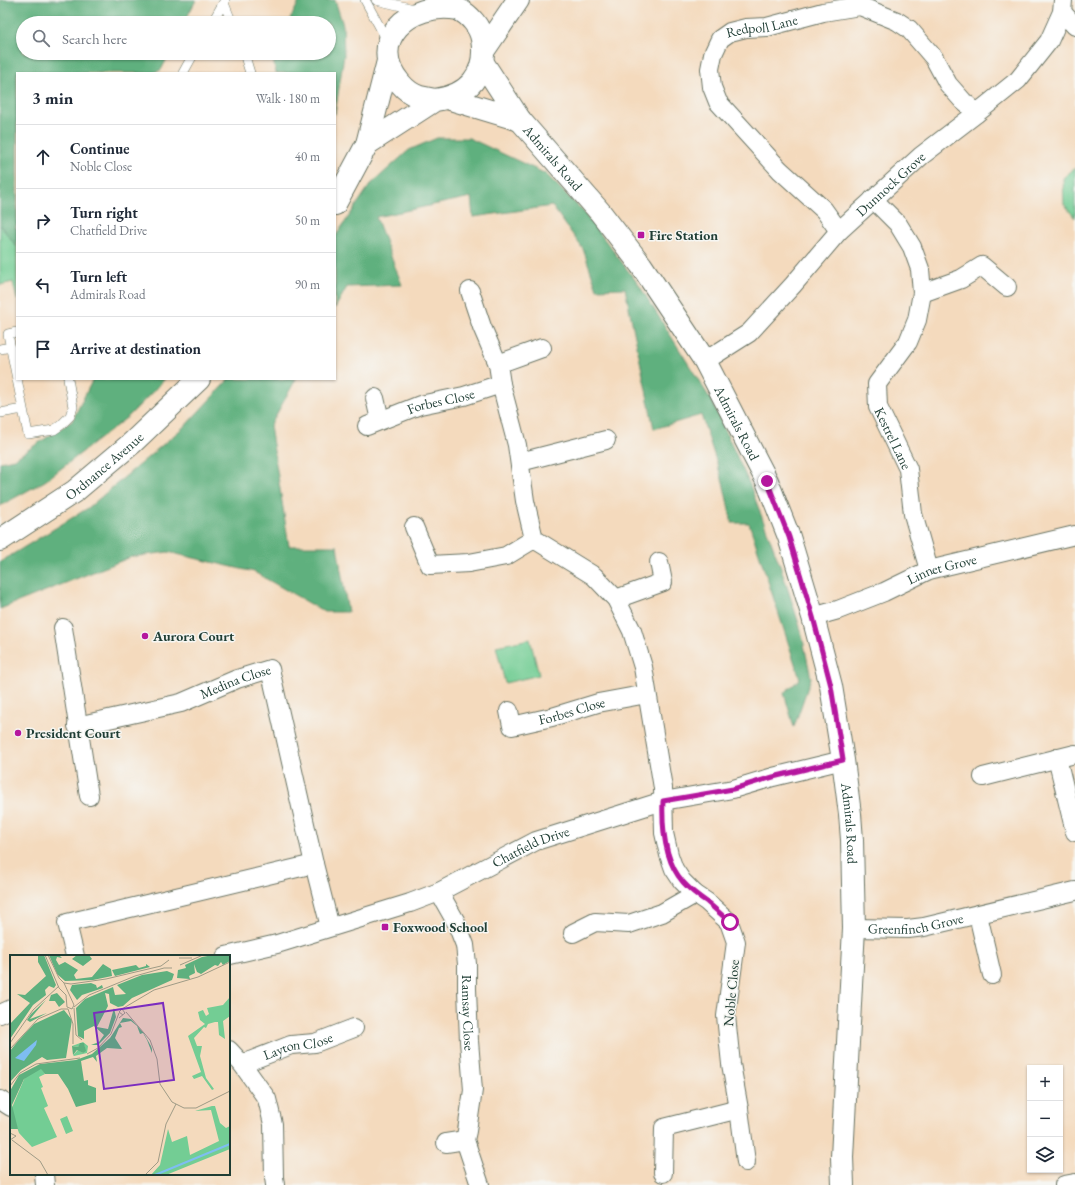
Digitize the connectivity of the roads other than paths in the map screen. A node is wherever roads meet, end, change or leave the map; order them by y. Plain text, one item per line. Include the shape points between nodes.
1 (365, 0) edge
2 (376, 0) edge
3 (518, 0) edge
4 (225, 2) edge
5 (429, 4) edge
6 (1062, 6) edge
7 (216, 16) edge
8 (230, 16) edge
9 (1075, 26) edge
10 (388, 52) junction
11 (483, 56) junction
12 (190, 60) edge
13 (246, 60) edge
14 (184, 72) edge
15 (250, 72) edge
16 (441, 99) junction
17 (977, 113) junction
18 (520, 120) junction
19 (367, 144) junction
20 (874, 199) junction
21 (336, 202) edge
22 (839, 231) junction
23 (1007, 286) dead end
24 (470, 291) dead end
25 (922, 294) junction
26 (16, 332) edge
27 (11, 347) junction
28 (542, 348) dead end
29 (0, 349) edge
30 (705, 361) junction
31 (498, 364) junction
32 (16, 374) edge
33 (17, 380) edge
34 (68, 380) edge
35 (198, 380) edge
36 (501, 384) junction
37 (375, 398) dead end
38 (23, 409) junction
39 (0, 414) edge
40 (606, 440) dead end
41 (520, 462) junction
42 (414, 527) dead end
43 (1075, 536) edge
44 (534, 539) junction
45 (0, 540) edge
46 (659, 562) dead end
47 (929, 570) junction
48 (616, 599) junction
49 (813, 617) junction
50 (63, 628) dead end
51 (646, 694) junction
52 (508, 711) dead end
53 (77, 726) junction
54 (1075, 754) edge
55 (1057, 758) junction
56 (843, 760) junction
57 (983, 777) dead end
58 (89, 796) dead end
59 (663, 801) junction
60 (1075, 832) edge
61 (314, 864) junction
62 (439, 892) junction
63 (1075, 892) edge
64 (695, 894) junction
65 (978, 915) junction
66 (330, 927) junction
67 (854, 928) junction
68 (573, 933) dead end
69 (75, 955) edge
70 (230, 955) edge
71 (992, 975) dead end
72 (10, 1009) edge
73 (0, 1014) edge
74 (354, 1028) dead end
75 (230, 1051) edge
76 (242, 1064) junction
77 (0, 1100) edge
78 (10, 1105) edge
79 (739, 1109) junction
80 (465, 1140) junction
81 (446, 1143) dead end
82 (746, 1162) dead end
83 (663, 1173) dead end
84 (44, 1175) edge
85 (1075, 1183) edge
86 (45, 1185) edge
87 (275, 1185) edge
88 (480, 1185) edge
89 (843, 1185) edge
90 (1064, 1185) edge

1 - 10 lane
2 - 5 lane
3 - 11 street
4 - 7 lane
4 - 8 lane
5 - 10 street via 402,17 393,29
5 - 11 street via 449,5 474,22 481,35
6 - 9 street
6 - 17 street, Dunnock Grove via 1049,41 1018,80
10 - 16 street via 394,76 405,89 419,97
10 - 19 street
11 - 16 street via 478,75 470,86 459,94
11 - 18 street, Admirals Road
12 - 14 lane
13 - 15 lane
16 - 18 street, Admirals Road
16 - 19 street
17 - 20 street, Dunnock Grove via 921,156
17 - 22 street, Redpoll Lane via 962,101 948,84 934,58 909,29 897,21 860,6 823,12 767,27 746,28 730,32 720,39 710,68 712,87 718,102 780,170 824,210
18 - 30 street, Admirals Road via 642,265
19 - 21 street
20 - 22 street, Dunnock Grove
20 - 25 street, Kestrel Lane via 898,224 912,247 920,269
22 - 30 street, Dunnock Grove via 749,333
23 - 25 street via 982,266 961,279
24 - 31 street via 482,328
25 - 47 street, Kestrel Lane via 917,320 908,342 877,384 878,407 908,469 914,514
26 - 27 lane via 8,334
27 - 29 lane
27 - 32 lane
28 - 31 street
30 - 49 street, Admirals Road via 767,481 789,537
31 - 36 street
33 - 38 lane
34 - 38 lane via 74,407 62,425 54,430 28,434
35 - 45 street, Ordnance Avenue via 132,443 75,491
36 - 37 street, Forbes Close via 420,406 374,423
36 - 41 street via 518,445
38 - 39 lane
40 - 41 street
41 - 44 street via 525,501
42 - 44 street via 430,565 469,563 506,556
43 - 47 street, Linnet Grove
44 - 48 street via 594,576
46 - 48 street via 663,582
47 - 49 street, Linnet Grove via 884,592
48 - 51 street via 632,631 643,667
49 - 56 street, Admirals Road via 831,686
50 - 53 street
51 - 52 street, Forbes Close via 598,703 512,726
51 - 59 street via 663,788
53 - 58 street
53 - 61 street, Medina Close via 181,703 237,679 270,669
54 - 55 street
55 - 57 street
55 - 60 street
56 - 59 street, Chatfield Drive via 733,789
56 - 67 street, Admirals Road via 852,840
59 - 62 street, Chatfield Drive via 536,841
59 - 64 street, Noble Close via 664,833 669,855 674,869
61 - 66 street, Medina Close
61 - 69 street via 67,924
62 - 66 street, Chatfield Drive
62 - 80 street, Ramsay Close via 456,922 466,951 473,1090
63 - 65 street, Greenfinch Grove
64 - 68 street via 662,913 629,924 594,922
64 - 79 street, Noble Close via 730,922 736,942 726,1016
65 - 67 street, Greenfinch Grove via 908,929
65 - 71 street, Greenfinch Grove
66 - 70 street, Chatfield Drive via 277,944
67 - 89 street, Admirals Road via 842,1157
72 - 73 street
74 - 76 street, Layton Close via 315,1043 291,1045
75 - 76 street, Layton Close
76 - 87 street, Layton Close via 267,1100 273,1124
77 - 78 street
79 - 82 street, Noble Close
79 - 83 street via 664,1128
80 - 81 street
80 - 88 street, Ramsay Close
84 - 86 street
85 - 90 street

